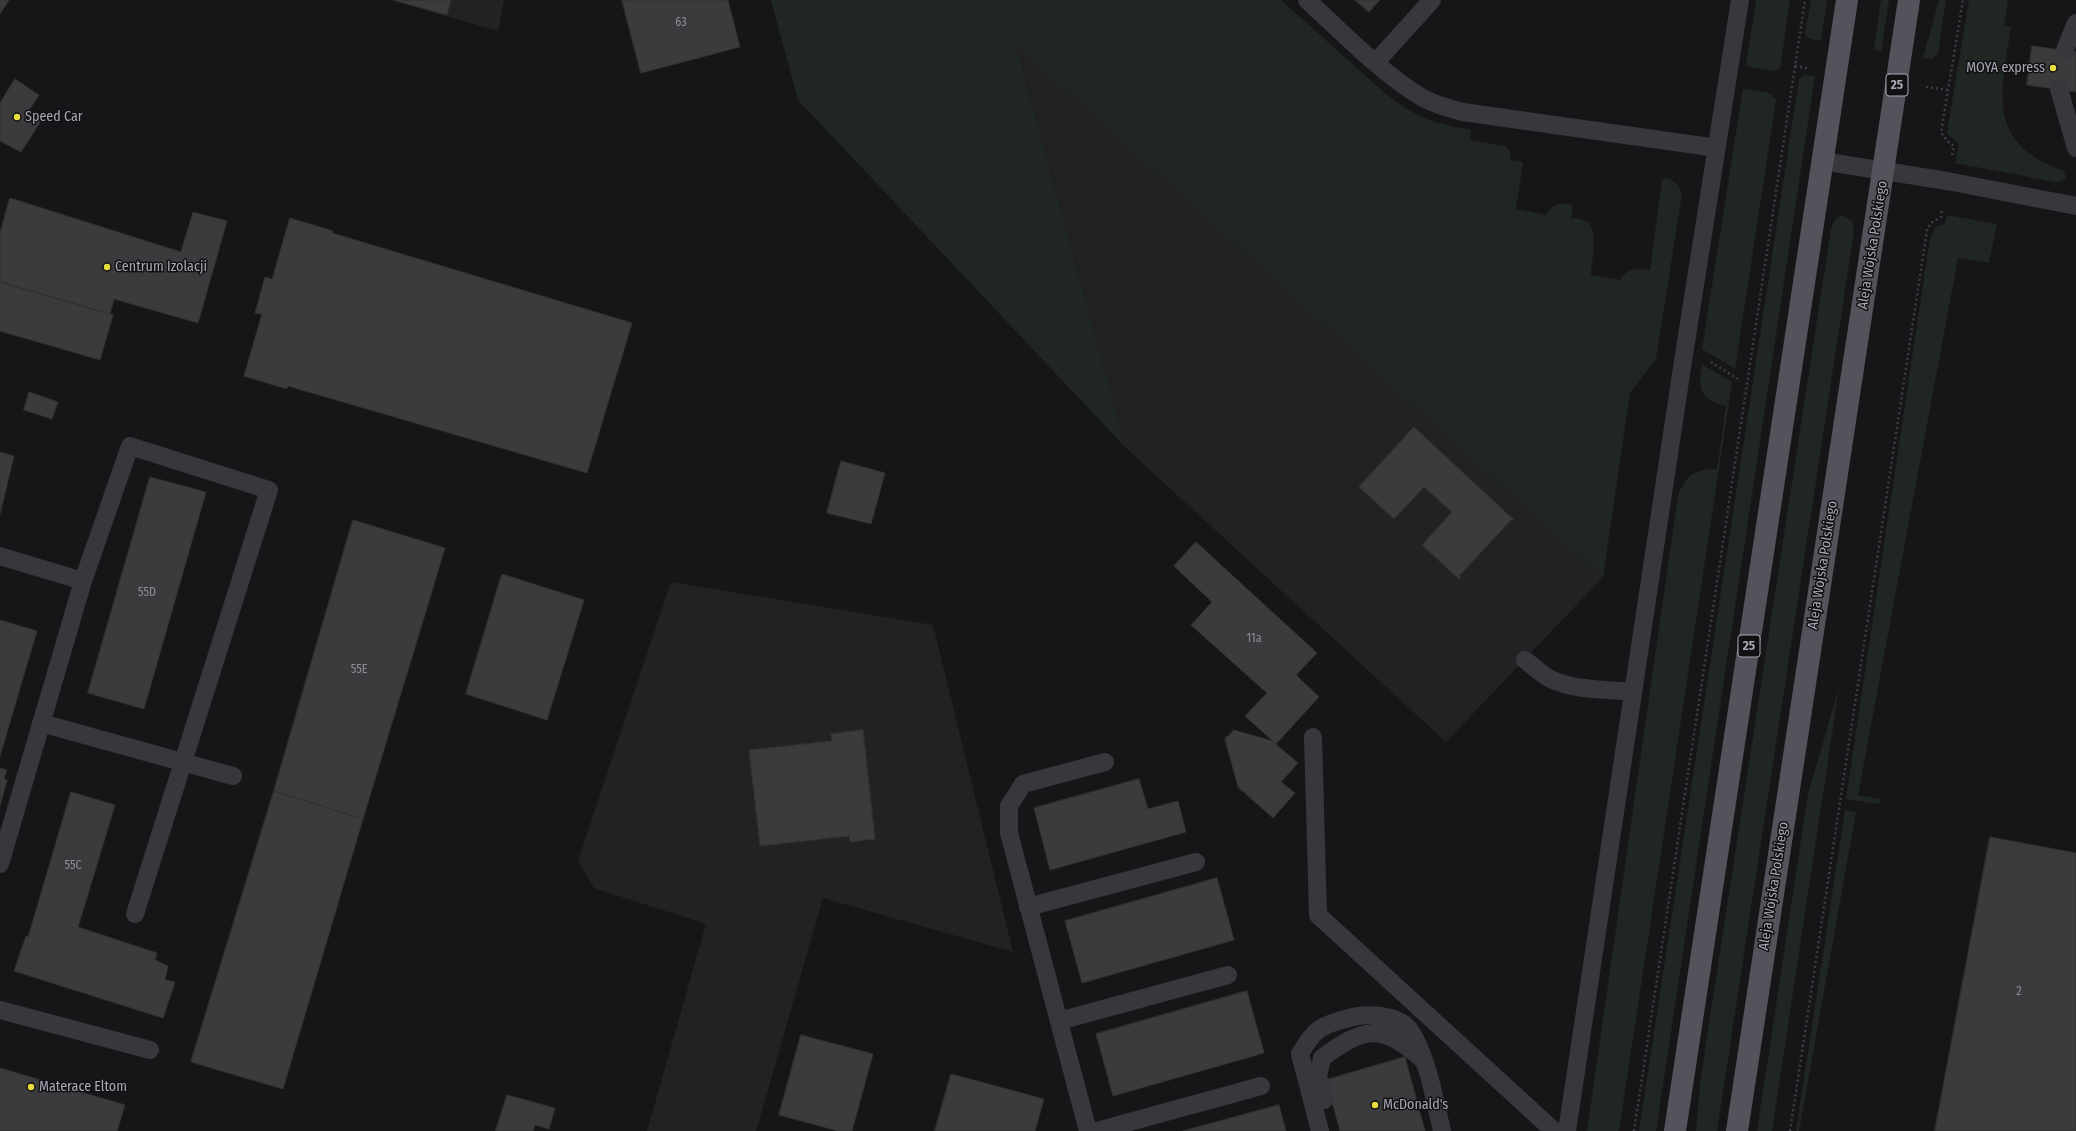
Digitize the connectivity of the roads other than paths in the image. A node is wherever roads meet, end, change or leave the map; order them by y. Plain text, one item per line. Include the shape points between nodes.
1 (1307, 0) edge
2 (1432, 0) edge
3 (1740, 0) edge
4 (1847, 0) edge
5 (1910, 0) edge
6 (2076, 23) edge
7 (2065, 50) dead end
8 (1376, 62) junction
9 (2059, 89) dead end
10 (1718, 148) junction
11 (2076, 148) edge
12 (1822, 161) junction
13 (1884, 171) junction
14 (2076, 206) edge
15 (0, 556) edge
16 (83, 580) junction
17 (1524, 660) dead end
18 (1633, 692) junction
19 (41, 724) junction
20 (1313, 737) dead end
21 (1105, 762) dead end
22 (183, 763) junction
23 (233, 776) dead end
24 (1196, 862) dead end
25 (0, 864) edge
26 (1028, 907) junction
27 (135, 914) dead end
28 (1228, 975) dead end
29 (0, 1010) edge
30 (1059, 1021) junction
31 (150, 1050) dead end
32 (1423, 1060) junction
33 (1261, 1086) dead end
34 (1088, 1131) edge
35 (1097, 1131) edge
36 (1320, 1131) edge
37 (1332, 1131) edge
38 (1442, 1131) edge
39 (1554, 1131) edge
40 (1567, 1131) edge
41 (1675, 1131) edge
42 (1737, 1131) edge

1 - 8 lane
2 - 8 lane
3 - 10 lane
4 - 12 main road, 25
5 - 13 main road, Aleja Wojska Polskiego / 25
6 - 7 lane
8 - 10 lane via 1419,96 1441,106 1464,112
9 - 11 lane
10 - 18 lane
12 - 13 lane
12 - 41 main road, 25
13 - 14 lane
13 - 42 main road, Aleja Wojska Polskiego / 25
15 - 16 lane
16 - 19 lane
16 - 22 lane via 130,446 269,490
17 - 18 lane via 1546,677 1559,682
18 - 40 lane
19 - 22 lane
19 - 25 lane
20 - 39 lane via 1318,915 1380,963
21 - 26 lane via 1023,784 1009,806 1009,833
22 - 23 lane
22 - 27 lane
24 - 26 lane
26 - 30 lane
28 - 30 lane
29 - 31 lane
30 - 34 lane
32 - 36 lane via 1419,1046 1408,1028 1393,1018 1359,1015 1327,1024 1310,1036 1300,1054
32 - 37 lane via 1409,1047 1388,1035 1361,1034 1322,1058 1318,1076
32 - 38 lane
33 - 35 lane

